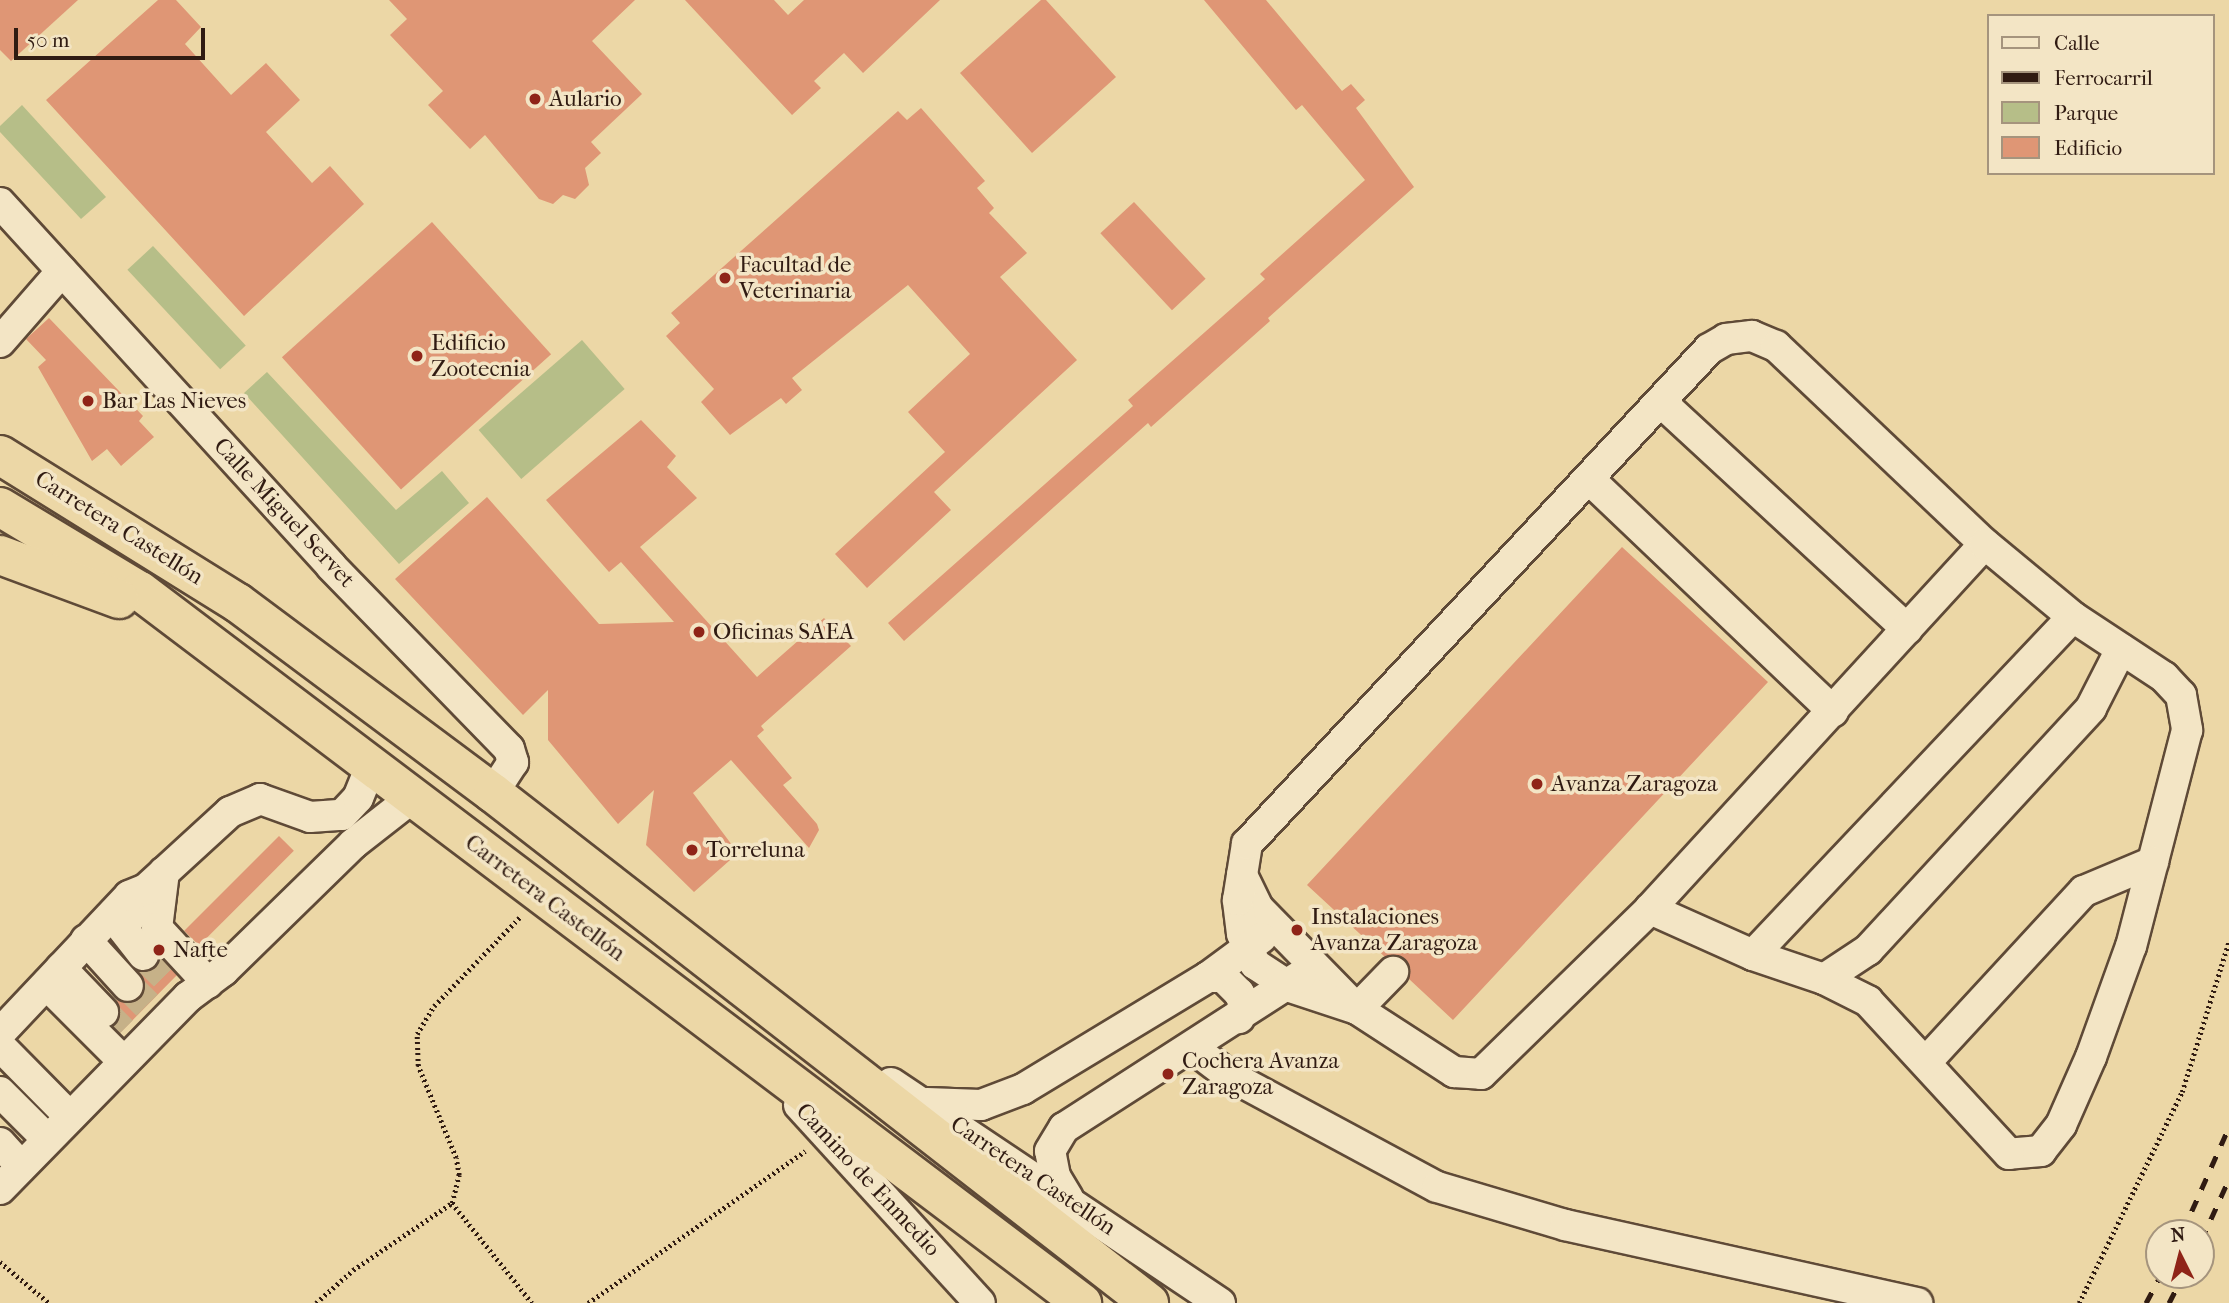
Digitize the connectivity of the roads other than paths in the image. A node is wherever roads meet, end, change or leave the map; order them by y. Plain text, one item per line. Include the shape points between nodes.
1 (0, 203) edge
2 (62, 271) junction
3 (0, 342) edge
4 (1661, 402) junction
5 (0, 455) edge
6 (1589, 479) junction
7 (0, 507) edge
8 (1985, 544) junction
9 (0, 555) edge
10 (2073, 617) junction
11 (1907, 629) junction
12 (188, 630) junction
13 (2121, 649) junction
14 (1833, 711) junction
15 (371, 766) junction
16 (493, 793) junction
17 (413, 797) junction
18 (2153, 862) junction
19 (1241, 872) junction
20 (155, 880) junction
21 (1650, 909) junction
22 (1281, 932) junction
23 (1246, 948) junction
24 (1753, 955) junction
25 (143, 956) tunnel mouth
26 (67, 961) junction
27 (704, 961) junction
28 (1307, 961) junction
29 (1393, 972) dead end
30 (1208, 977) junction
31 (1824, 979) junction
32 (189, 987) junction
33 (1290, 987) junction
34 (1357, 1009) junction
35 (1239, 1018) junction
36 (132, 1021) junction
37 (0, 1033) edge
38 (0, 1046) edge
39 (1194, 1048) junction
40 (755, 1059) junction
41 (1926, 1062) junction
42 (0, 1092) edge
43 (920, 1101) junction
44 (68, 1115) junction
45 (0, 1118) edge
46 (0, 1143) edge
47 (18, 1167) edge
48 (1068, 1198) junction
49 (980, 1303) edge
50 (1082, 1303) edge
51 (1149, 1303) edge
52 (1220, 1303) edge
53 (1917, 1303) edge

1 - 2 street, Calle Miguel Servet
2 - 3 street
2 - 16 street, Calle Miguel Servet via 513,757
4 - 6 street
4 - 8 street via 1709,349 1726,339 1752,336 1776,346
4 - 11 street
5 - 16 highway, Carretera Castellón via 237,603
6 - 14 street
6 - 19 street via 1255,833
7 - 12 highway, Carretera Castellón via 140,591
8 - 10 street
8 - 11 street
9 - 12 highway
10 - 13 street
10 - 24 street
11 - 14 street
12 - 15 highway, Carretera Castellón
13 - 18 street via 2173,685 2188,718
13 - 31 street via 2091,708 1868,950
14 - 21 street
15 - 17 highway, Carretera Castellón
15 - 20 street via 358,798 342,815 310,817 268,800 251,800 230,812
16 - 27 highway, Carretera Castellón
17 - 32 street
17 - 40 highway, Carretera Castellón
18 - 41 street via 2084,891
18 - 41 street via 2131,946 2091,1057 2051,1143 2041,1152 2009,1154
19 - 22 street via 1258,908
19 - 23 street via 1240,919
20 - 25 street via 123,929
20 - 26 street via 129,895
20 - 32 street via 157,928
21 - 24 street
21 - 34 street via 1480,1074 1454,1072
22 - 23 street
22 - 28 street
23 - 30 street
23 - 33 street via 1261,969
24 - 31 street
26 - 36 street
26 - 36 street
26 - 37 street
27 - 43 street, Carretera Castellón
27 - 51 highway, Carretera Castellón
28 - 33 street
28 - 34 street
29 - 34 street
30 - 35 street via 1223,977 1239,993 1244,1003
30 - 43 street via 1002,1100 962,1106
31 - 41 street via 1868,1001
32 - 36 street
33 - 34 street
33 - 35 street
35 - 39 street
36 - 44 street
38 - 44 street
39 - 48 street via 1057,1135 1051,1164
39 - 53 street via 1227,1074 1437,1187 1565,1225
40 - 49 street, Camino de Enmedio
40 - 50 highway, Carretera Castellón via 821,1103
42 - 47 street
43 - 48 street, Carretera Castellón
44 - 47 street
45 - 47 street
46 - 47 street
48 - 52 street, Carretera Castellón

